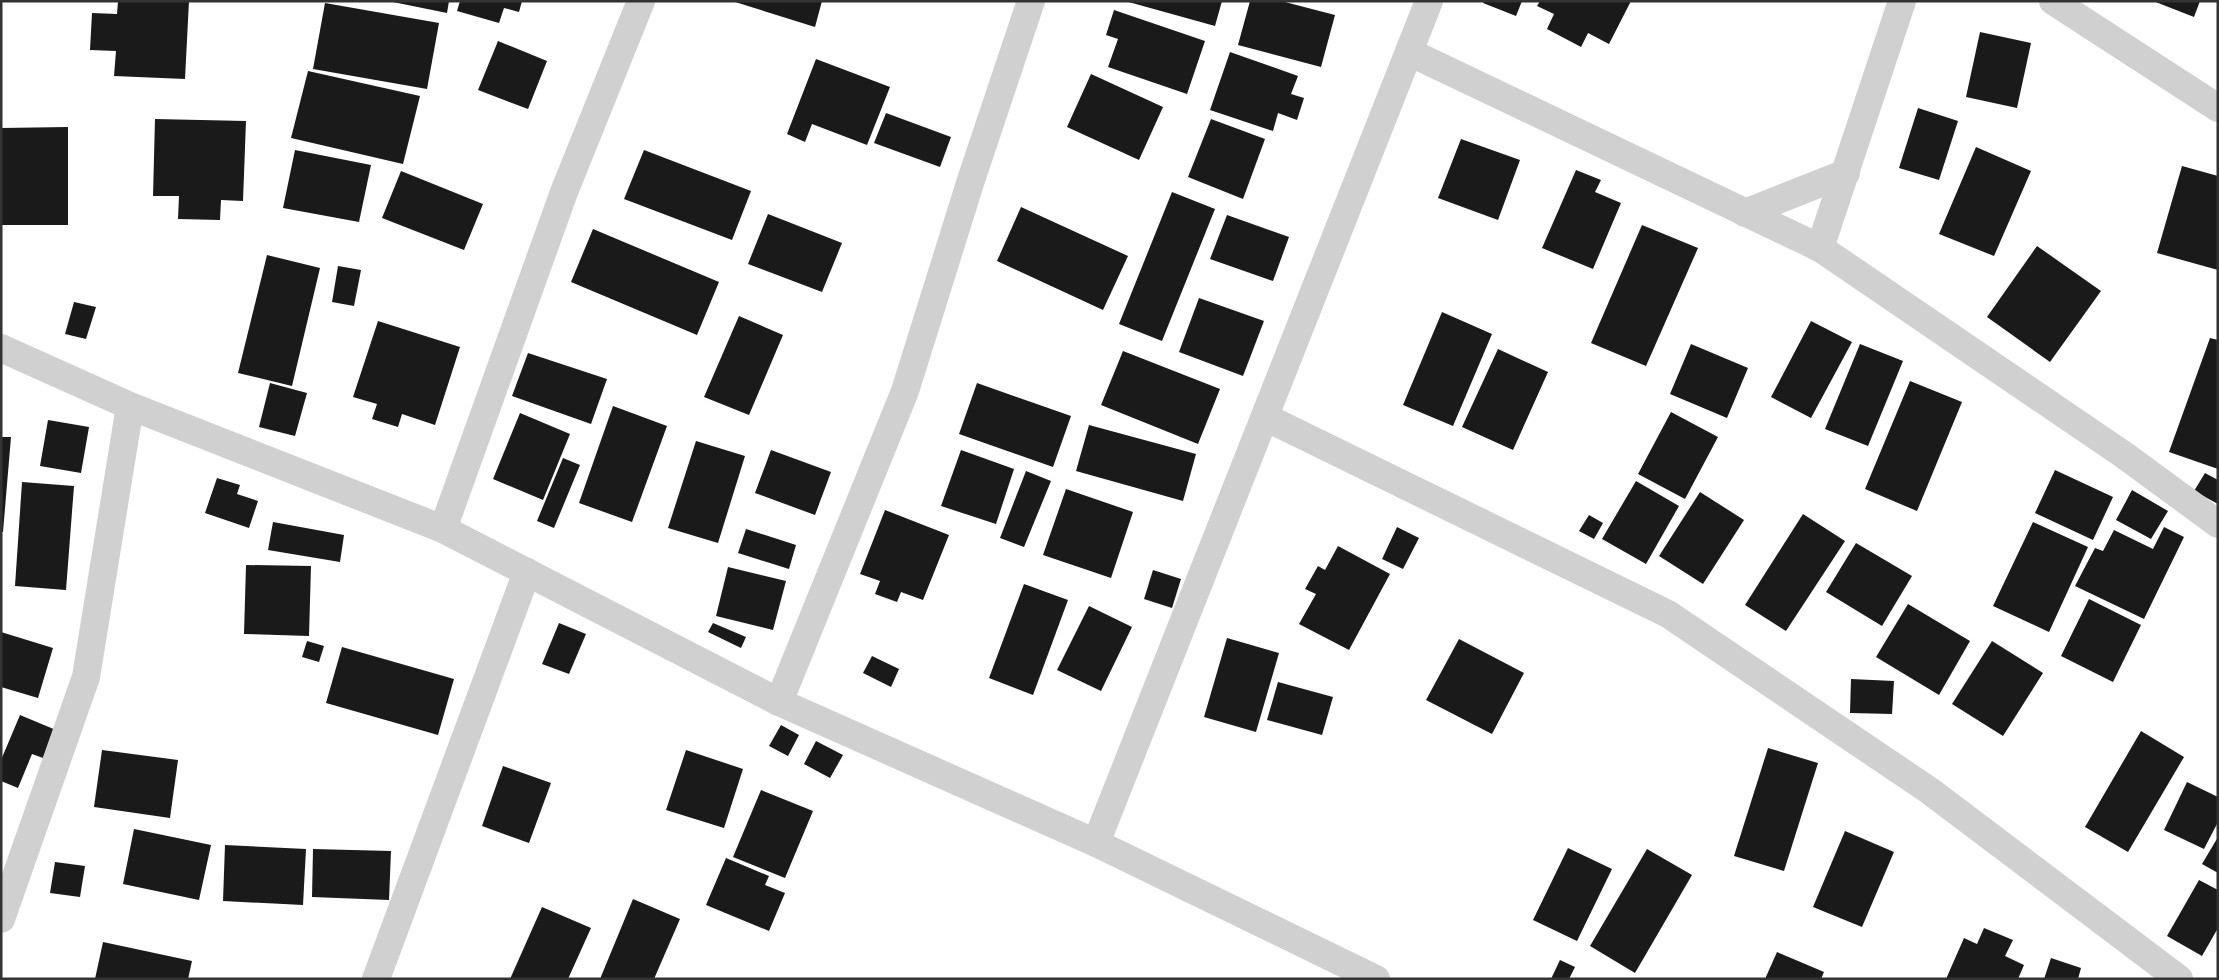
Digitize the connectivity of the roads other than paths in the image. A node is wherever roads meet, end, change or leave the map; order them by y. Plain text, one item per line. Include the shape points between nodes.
1 (641, 1) edge
2 (1032, 1) edge
3 (1429, 1) edge
4 (1902, 1) edge
5 (2053, 1) edge
6 (1409, 52) junction
7 (2218, 108) edge
8 (1846, 173) junction
9 (1745, 213) junction
10 (1820, 248) junction
11 (1, 348) edge
12 (130, 406) junction
13 (1265, 417) junction
14 (2218, 524) edge
15 (443, 529) junction
16 (527, 572) junction
17 (779, 702) junction
18 (1096, 843) junction
19 (1, 919) edge
20 (376, 979) edge
21 (1376, 979) edge
22 (2179, 979) edge

1 - 15 street via 564,192
2 - 17 street via 971,180 905,391
3 - 6 street
4 - 8 street
5 - 7 street
6 - 9 street
6 - 13 street
8 - 9 street
8 - 10 street
9 - 10 street
10 - 14 street via 2124,455
11 - 12 street
12 - 15 street
12 - 19 street via 86,677
13 - 18 street
13 - 22 street via 1668,614 1930,791
15 - 16 street
16 - 17 street
16 - 20 street
17 - 18 street
18 - 21 street

